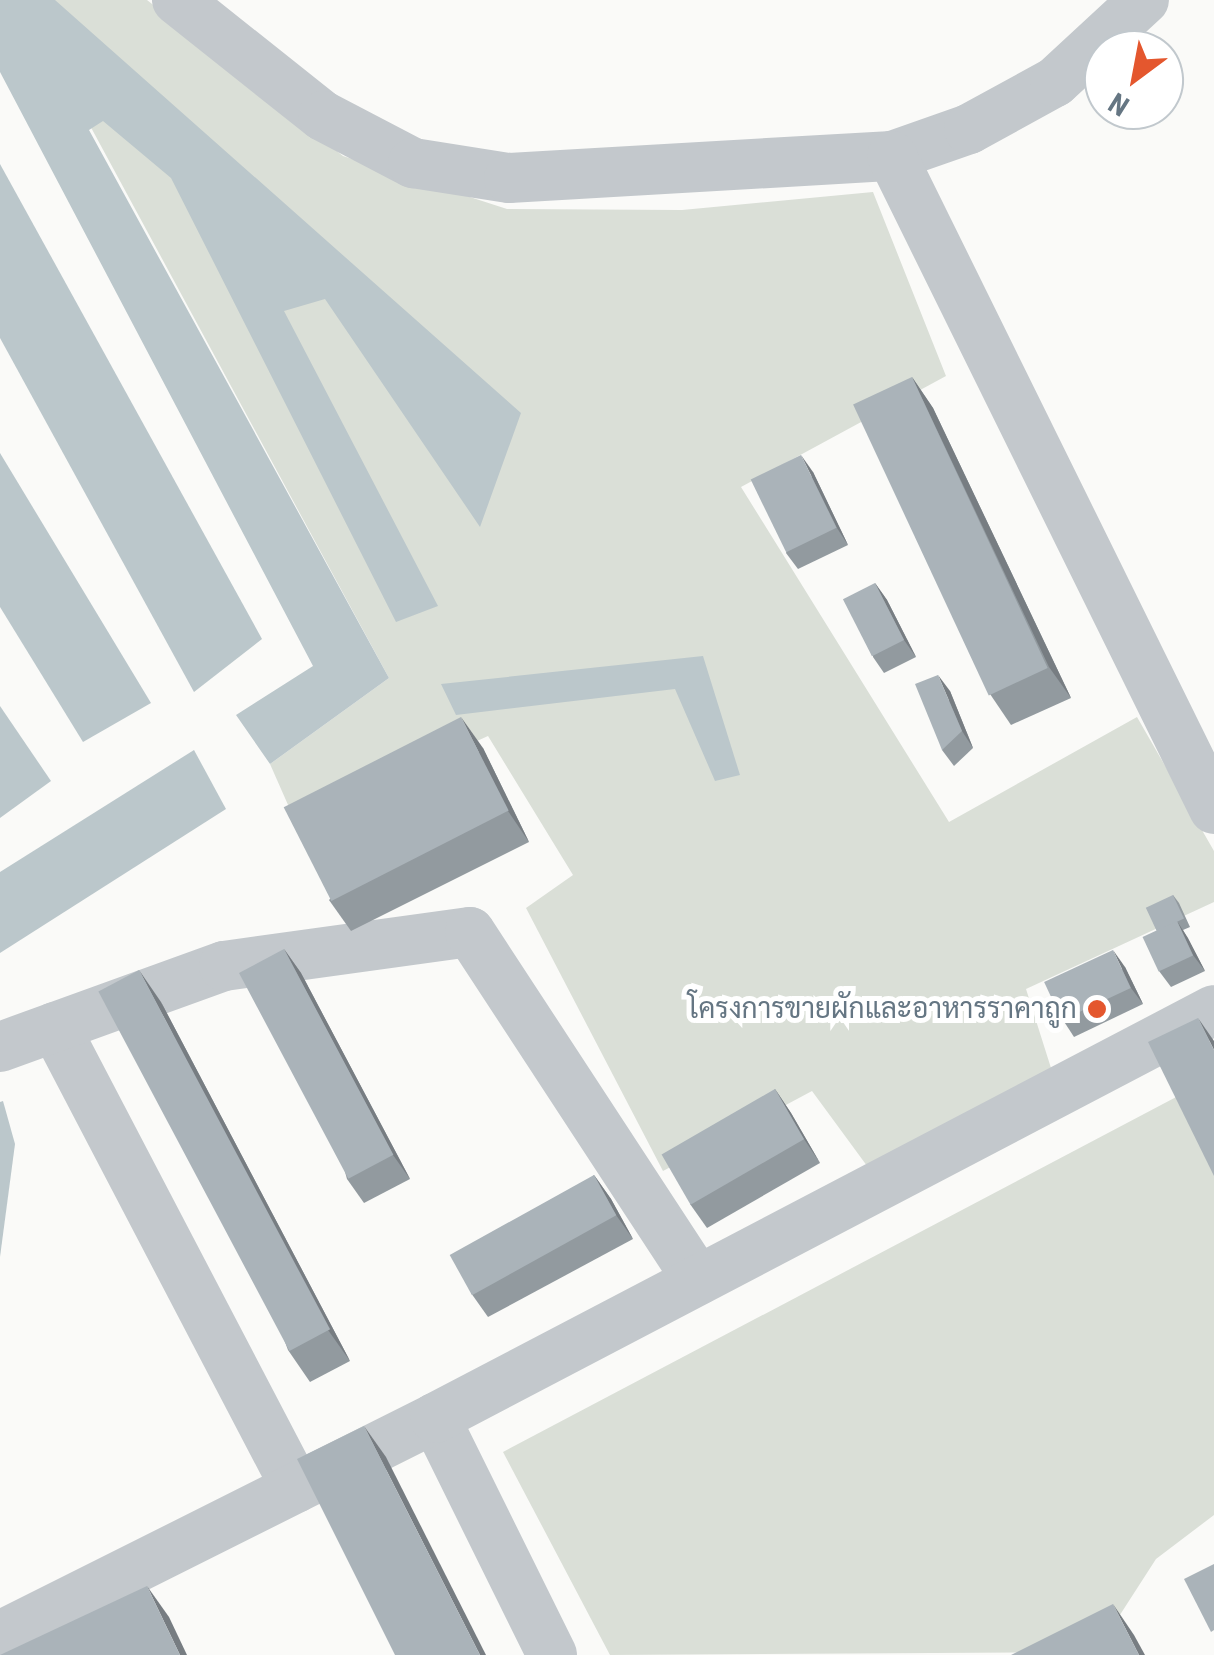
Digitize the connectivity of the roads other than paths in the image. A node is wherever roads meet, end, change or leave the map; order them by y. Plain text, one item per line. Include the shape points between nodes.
1 (178, 0) edge
2 (1144, 0) edge
3 (892, 156) junction
4 (1208, 781) edge
5 (1214, 1010) edge
6 (55, 1027) junction
7 (0, 1046) edge
8 (698, 1280) junction
9 (435, 1418) junction
10 (296, 1488) junction
11 (0, 1636) edge
12 (552, 1655) edge

1 - 3 lane via 323,116 413,163 510,178
2 - 3 lane via 1055,82 970,129
3 - 4 lane
5 - 8 lane
6 - 7 lane
6 - 8 lane via 224,966 470,932
6 - 10 lane
8 - 9 lane
9 - 10 lane
9 - 12 lane
10 - 11 lane

